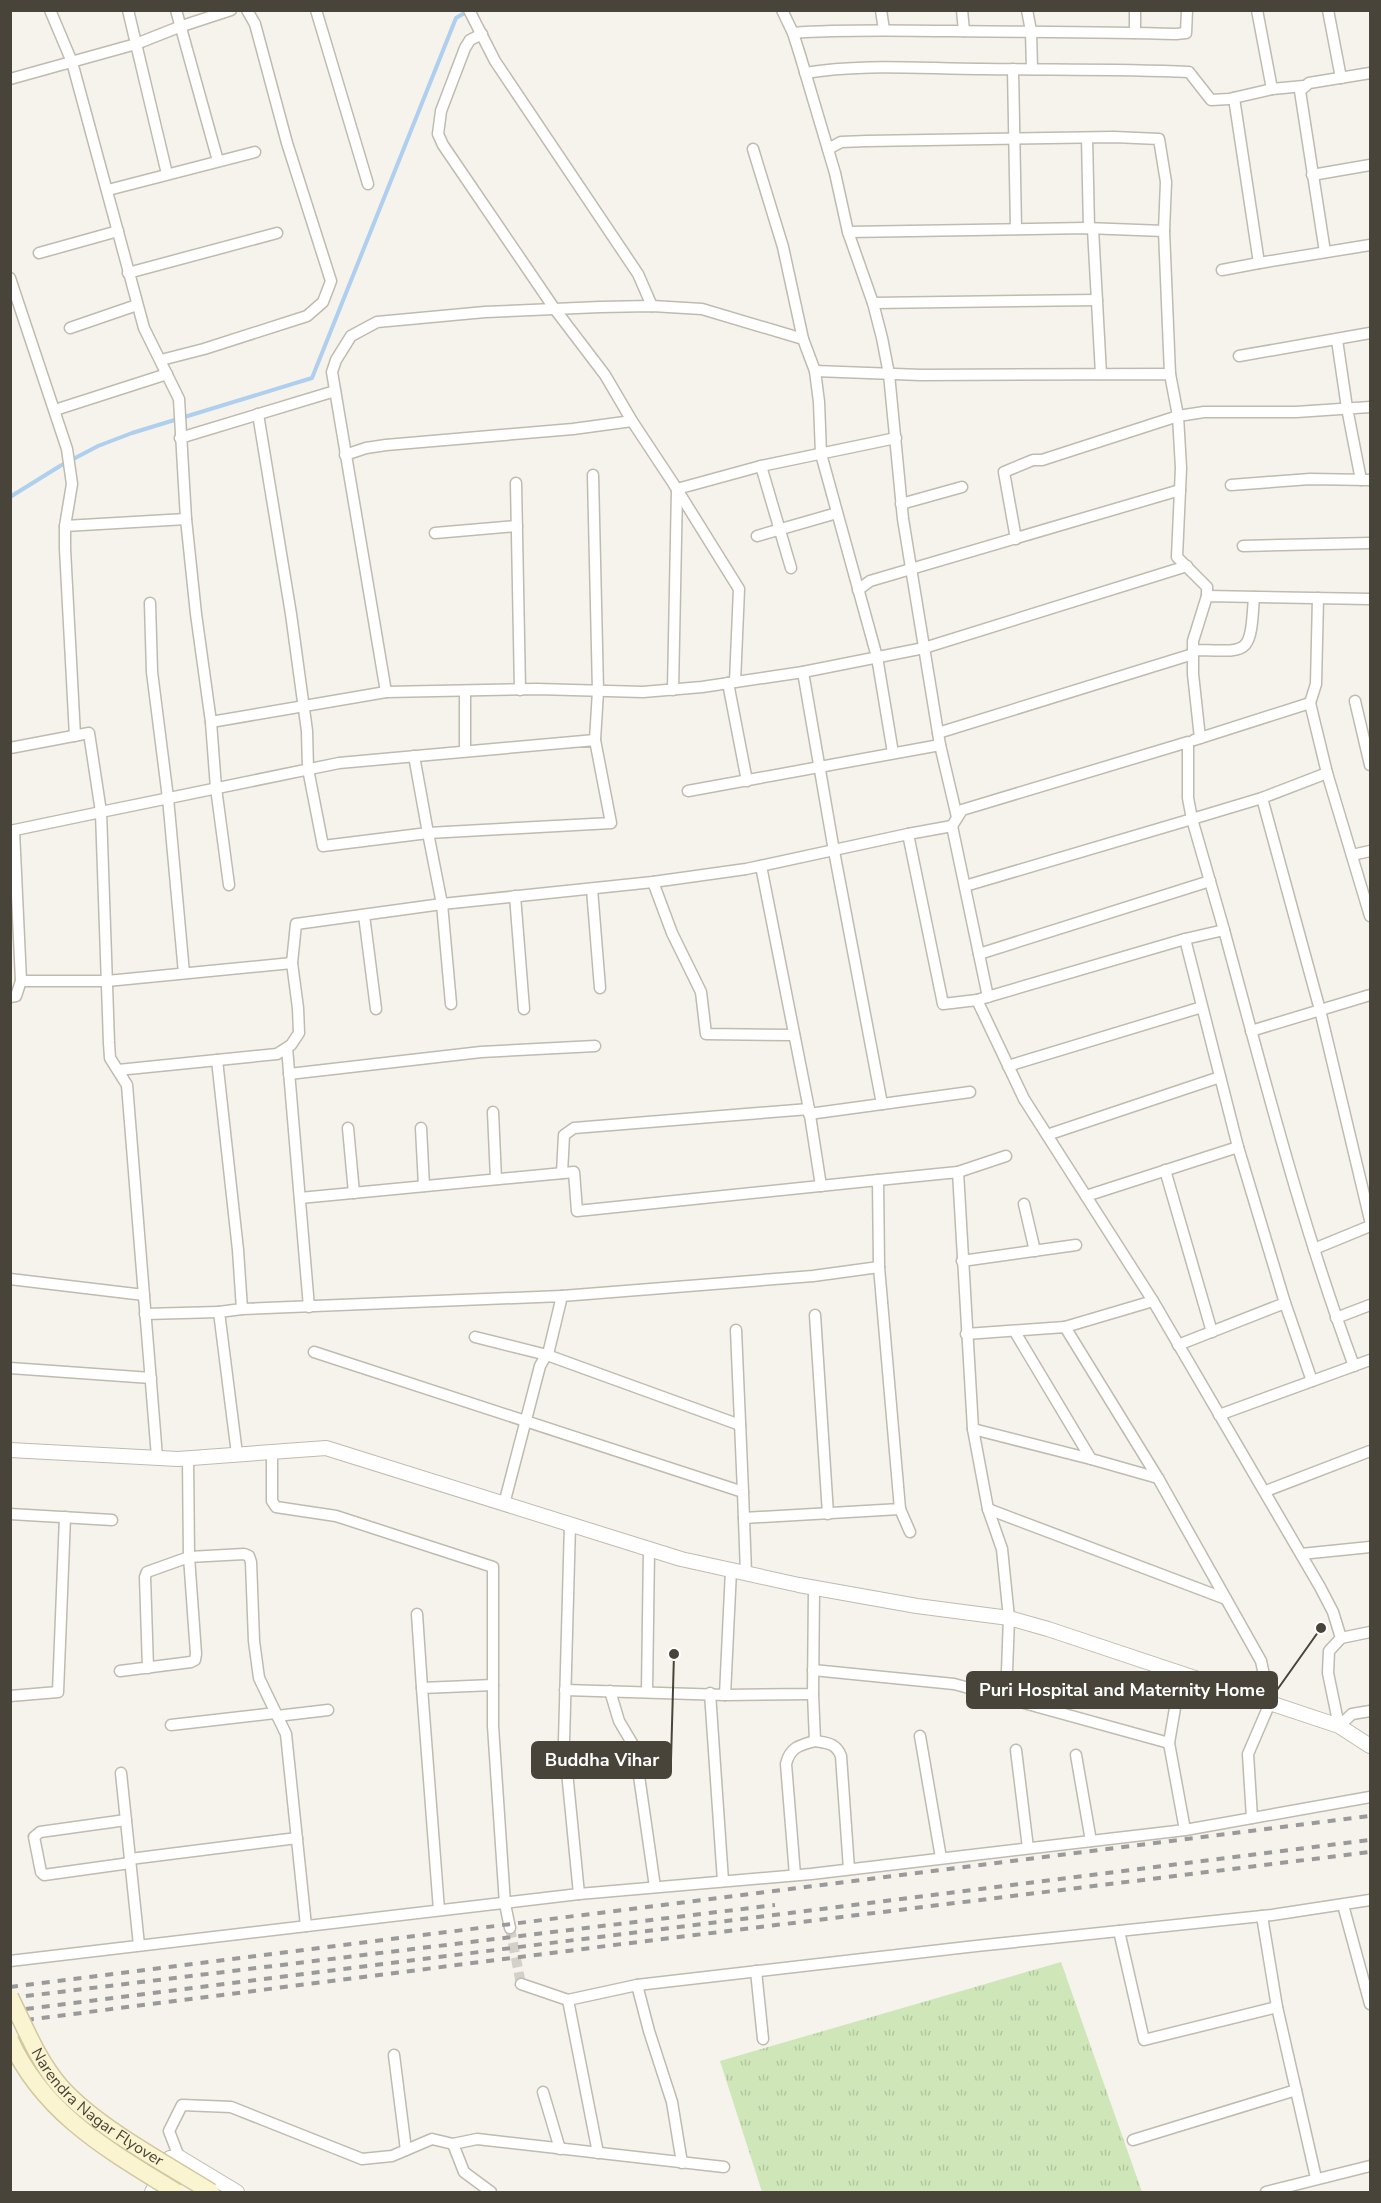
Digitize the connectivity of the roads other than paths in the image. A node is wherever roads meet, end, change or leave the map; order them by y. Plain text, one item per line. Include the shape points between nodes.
1 (50, 10) edge
2 (128, 10) edge
3 (176, 10) edge
4 (231, 10) edge
5 (247, 10) edge
6 (316, 10) edge
7 (469, 10) edge
8 (782, 10) edge
9 (881, 10) edge
10 (962, 10) edge
11 (1027, 10) edge
12 (1135, 10) edge
13 (1187, 10) edge
14 (1257, 10) edge
15 (1328, 10) edge
16 (179, 27) junction
17 (884, 30) junction
18 (1031, 31) junction
19 (964, 32) junction
20 (793, 33) junction
21 (1135, 33) junction
22 (482, 34) junction
23 (136, 44) junction
24 (72, 62) junction
25 (1013, 69) junction
26 (1032, 69) junction
27 (805, 73) junction
28 (1371, 73) edge
29 (1341, 78) junction
30 (10, 80) edge
31 (1304, 86) junction
32 (1272, 89) junction
33 (1234, 98) junction
34 (1014, 138) junction
35 (1088, 138) junction
36 (753, 149) dead end
37 (828, 149) junction
38 (255, 153) dead end
39 (218, 161) junction
40 (1371, 165) edge
41 (167, 174) junction
42 (1312, 175) junction
43 (368, 184) dead end
44 (108, 190) junction
45 (1016, 229) junction
46 (1091, 229) junction
47 (118, 231) junction
48 (1164, 231) junction
49 (848, 232) junction
50 (277, 233) dead end
51 (1371, 245) edge
52 (1325, 252) junction
53 (39, 253) dead end
54 (1259, 263) junction
55 (1222, 270) dead end
56 (128, 273) junction
57 (10, 278) edge
58 (1097, 300) junction
59 (873, 303) junction
60 (137, 305) junction
61 (652, 306) junction
62 (554, 308) junction
63 (70, 328) dead end
64 (1371, 333) edge
65 (802, 339) junction
66 (1336, 340) junction
67 (1239, 356) dead end
68 (160, 360) junction
69 (815, 371) junction
70 (167, 374) junction
71 (889, 374) junction
72 (1101, 374) junction
73 (1170, 374) junction
74 (335, 391) junction
75 (1371, 407) edge
76 (1347, 408) junction
77 (56, 410) junction
78 (258, 414) junction
79 (1178, 416) junction
80 (632, 421) junction
81 (180, 434) junction
82 (896, 438) junction
83 (820, 454) junction
84 (345, 455) junction
85 (761, 466) junction
86 (593, 475) dead end
87 (1366, 480) edge
88 (516, 483) dead end
89 (1231, 485) dead end
90 (962, 487) dead end
91 (677, 489) junction
92 (1180, 490) junction
93 (901, 504) junction
94 (837, 513) junction
95 (186, 519) junction
96 (65, 526) junction
97 (517, 526) junction
98 (779, 530) junction
99 (435, 533) dead end
100 (757, 536) dead end
101 (1016, 539) junction
102 (1371, 543) edge
103 (1243, 546) dead end
104 (1187, 566) junction
105 (791, 568) dead end
106 (911, 571) junction
107 (858, 590) junction
108 (1207, 596) junction
109 (1254, 597) junction
110 (1318, 598) junction
111 (1371, 599) edge
112 (150, 603) dead end
113 (924, 648) junction
114 (1193, 652) junction
115 (877, 657) junction
116 (803, 672) junction
117 (732, 682) junction
118 (520, 690) junction
119 (673, 690) junction
120 (598, 691) junction
121 (386, 692) junction
122 (465, 692) junction
123 (1355, 701) dead end
124 (1310, 703) junction
125 (304, 706) junction
126 (211, 722) junction
127 (938, 733) junction
128 (75, 736) junction
129 (1200, 738) junction
130 (595, 740) junction
131 (1188, 742) junction
132 (940, 745) junction
133 (10, 748) edge
134 (465, 751) junction
135 (893, 753) junction
136 (414, 756) junction
137 (1371, 765) edge
138 (820, 766) junction
139 (308, 769) junction
140 (1327, 773) junction
141 (747, 781) junction
142 (216, 788) junction
143 (688, 790) dead end
144 (168, 798) junction
145 (1262, 798) junction
146 (101, 812) junction
147 (1192, 819) junction
148 (955, 822) junction
149 (12, 831) edge
150 (428, 833) junction
151 (908, 834) junction
152 (834, 851) junction
153 (1371, 851) edge
154 (1352, 855) junction
155 (761, 866) junction
156 (1210, 881) junction
157 (653, 882) junction
158 (230, 885) dead end
159 (965, 886) junction
160 (592, 889) junction
161 (515, 896) junction
162 (442, 904) junction
163 (364, 915) junction
164 (1371, 916) edge
165 (1224, 930) junction
166 (1185, 939) junction
167 (979, 954) junction
168 (292, 963) junction
169 (184, 973) junction
170 (21, 981) junction
171 (106, 981) junction
172 (600, 988) dead end
173 (1371, 994) edge
174 (10, 997) edge
175 (982, 999) junction
176 (452, 1004) dead end
177 (1202, 1007) junction
178 (376, 1009) dead end
179 (524, 1009) dead end
180 (1320, 1010) junction
181 (1251, 1031) junction
182 (794, 1035) junction
183 (595, 1046) dead end
184 (287, 1048) junction
185 (217, 1060) junction
186 (1008, 1066) junction
187 (118, 1070) junction
188 (289, 1074) junction
189 (1220, 1077) junction
190 (970, 1092) dead end
191 (882, 1104) junction
192 (809, 1111) junction
193 (493, 1112) dead end
194 (348, 1128) dead end
195 (421, 1128) dead end
196 (1047, 1135) junction
197 (1238, 1147) junction
198 (1006, 1156) dead end
199 (1165, 1170) junction
200 (958, 1172) junction
201 (562, 1173) junction
202 (496, 1179) junction
203 (878, 1180) junction
204 (424, 1186) junction
205 (821, 1186) junction
206 (354, 1193) junction
207 (1086, 1196) junction
208 (300, 1198) junction
209 (1024, 1204) dead end
210 (1371, 1220) edge
211 (1371, 1226) edge
212 (1076, 1245) dead end
213 (1314, 1249) junction
214 (1035, 1251) junction
215 (962, 1260) junction
216 (879, 1267) junction
217 (10, 1280) edge
218 (144, 1295) junction
219 (562, 1296) junction
220 (1153, 1301) junction
221 (1285, 1303) junction
222 (1371, 1305) edge
223 (309, 1307) junction
224 (242, 1309) junction
225 (219, 1312) junction
226 (146, 1314) junction
227 (815, 1315) dead end
228 (1336, 1318) junction
229 (1065, 1327) junction
230 (736, 1330) dead end
231 (1015, 1332) junction
232 (1212, 1332) junction
233 (966, 1334) junction
234 (475, 1337) dead end
235 (1178, 1345) junction
236 (314, 1352) dead end
237 (547, 1355) junction
238 (1371, 1360) edge
239 (1354, 1366) junction
240 (10, 1368) edge
241 (151, 1378) junction
242 (1312, 1382) junction
243 (1219, 1415) junction
244 (526, 1419) junction
245 (740, 1425) junction
246 (973, 1429) junction
247 (10, 1450) edge
248 (1371, 1450) edge
249 (272, 1452) junction
250 (237, 1454) junction
251 (157, 1458) junction
252 (188, 1458) junction
253 (1091, 1459) junction
254 (1158, 1478) junction
255 (1266, 1491) junction
256 (743, 1492) junction
257 (504, 1504) junction
258 (900, 1509) junction
259 (988, 1509) junction
260 (10, 1514) edge
261 (828, 1514) junction
262 (65, 1517) junction
263 (744, 1518) junction
264 (112, 1520) dead end
265 (570, 1524) junction
266 (910, 1532) dead end
267 (1371, 1547) edge
268 (649, 1549) junction
269 (1301, 1554) junction
270 (189, 1557) junction
271 (730, 1570) junction
272 (746, 1573) junction
273 (813, 1588) junction
274 (1226, 1599) junction
275 (417, 1614) dead end
276 (1009, 1618) junction
277 (1371, 1632) edge
278 (1341, 1638) junction
279 (148, 1668) junction
280 (813, 1670) junction
281 (120, 1671) dead end
282 (1181, 1673) junction
283 (494, 1685) junction
284 (422, 1688) junction
285 (566, 1690) junction
286 (610, 1691) junction
287 (647, 1691) junction
288 (710, 1693) junction
289 (813, 1694) junction
290 (725, 1695) junction
291 (10, 1696) edge
292 (1006, 1698) junction
293 (1270, 1704) junction
294 (328, 1710) dead end
295 (1371, 1711) edge
296 (276, 1715) junction
297 (171, 1725) dead end
298 (1339, 1726) junction
299 (920, 1736) dead end
300 (815, 1741) junction
301 (1169, 1743) junction
302 (1371, 1746) edge
303 (1016, 1750) dead end
304 (1076, 1755) dead end
305 (121, 1773) dead end
306 (1371, 1797) edge
307 (1252, 1818) junction
308 (126, 1820) junction
309 (1185, 1830) junction
310 (297, 1839) junction
311 (1091, 1841) junction
312 (1028, 1848) junction
313 (941, 1858) junction
314 (130, 1861) junction
315 (849, 1869) junction
316 (795, 1875) junction
317 (723, 1881) junction
318 (656, 1887) junction
319 (579, 1894) junction
320 (1371, 1900) edge
321 (505, 1904) junction
322 (1343, 1905) junction
323 (439, 1910) junction
324 (1262, 1916) junction
325 (306, 1926) junction
326 (510, 1929) tunnel mouth
327 (1119, 1930) junction
328 (139, 1945) junction
329 (10, 1961) edge
330 (756, 1971) junction
331 (521, 1984) dead end
332 (637, 1985) junction
333 (10, 1997) edge
334 (568, 2000) junction
335 (1371, 2004) edge
336 (1277, 2007) junction
337 (763, 2039) dead end
338 (10, 2040) edge
339 (394, 2055) dead end
340 (1296, 2091) junction
341 (543, 2092) dead end
342 (1133, 2140) dead end
343 (453, 2144) junction
344 (560, 2149) junction
345 (406, 2150) junction
346 (598, 2153) junction
347 (179, 2157) junction
348 (682, 2163) junction
349 (1371, 2166) edge
350 (724, 2167) dead end
351 (1316, 2178) junction
352 (152, 2193) edge
353 (176, 2193) edge
354 (212, 2193) edge
355 (237, 2193) edge
356 (491, 2193) edge
357 (1266, 2193) edge

1 - 24 street
2 - 23 street
3 - 16 street
4 - 16 street
5 - 68 street via 255,24 287,143 331,280 323,302 307,316
6 - 43 street
7 - 22 street
8 - 20 street
9 - 17 street
10 - 19 street
11 - 18 street
12 - 21 street
13 - 21 street via 1186,33
14 - 32 street
15 - 29 street
16 - 23 street
16 - 39 street
17 - 19 street
17 - 20 street
18 - 19 street
18 - 21 street
18 - 26 street
20 - 27 street
22 - 61 street via 495,61 638,274
22 - 62 street via 470,40 460,58 438,121 438,134
23 - 24 street
23 - 41 street
24 - 30 street
24 - 44 street
25 - 26 street
25 - 27 street via 827,69
25 - 34 street
26 - 33 street via 1190,72 1211,100
27 - 37 street
28 - 29 street
29 - 31 street
31 - 32 street
31 - 42 street via 1300,91
32 - 33 street
33 - 54 street
34 - 35 street
34 - 37 street via 841,142
34 - 45 street
35 - 46 street
35 - 48 street via 1159,139 1166,182
36 - 65 street via 783,247
37 - 49 street
38 - 39 street
39 - 41 street
40 - 42 street
41 - 44 street
42 - 52 street
44 - 47 street
45 - 46 street
45 - 49 street
46 - 48 street
46 - 58 street
47 - 53 street
47 - 56 street
48 - 73 street
49 - 59 street
50 - 56 street
51 - 52 street
52 - 54 street
54 - 55 street
56 - 60 street
57 - 77 street
58 - 59 street
58 - 72 street
59 - 71 street
60 - 63 street
60 - 68 street
61 - 62 street
61 - 65 street via 702,309
62 - 74 street via 377,322 351,336 336,360 332,372
62 - 80 street via 605,375
64 - 66 street
65 - 69 street
66 - 67 street
66 - 76 street
68 - 70 street
69 - 71 street
69 - 83 street
70 - 77 street
70 - 81 street via 179,399
71 - 72 street
71 - 82 street
72 - 73 street
73 - 79 street
74 - 78 street
74 - 84 street
75 - 76 street
76 - 79 street
76 - 87 street
77 - 96 street via 72,484
78 - 81 street
78 - 125 street
79 - 92 street
79 - 101 street via 1004,471
80 - 84 street via 366,448
80 - 91 street
81 - 95 street
82 - 83 street
82 - 93 street
83 - 85 street
83 - 94 street
84 - 121 street
85 - 91 street
85 - 98 street
86 - 120 street
87 - 89 street via 1310,479
88 - 97 street
90 - 93 street
91 - 117 street via 739,589
91 - 119 street
92 - 101 street
92 - 104 street via 1177,556
93 - 106 street
94 - 98 street
94 - 107 street
95 - 96 street
95 - 126 street
96 - 128 street
97 - 99 street
97 - 118 street
98 - 100 street
98 - 105 street
101 - 106 street
102 - 103 street
104 - 108 street via 1207,587
104 - 113 street
106 - 107 street via 870,581
106 - 113 street
107 - 115 street
108 - 109 street
108 - 114 street
109 - 110 street
109 - 114 street via 1249,642 1235,651
110 - 111 street
110 - 124 street via 1316,684
112 - 144 street via 152,672
113 - 115 street
113 - 127 street
114 - 127 street
114 - 129 street
115 - 116 street
115 - 135 street
116 - 117 street
116 - 138 street
117 - 119 street
117 - 141 street
118 - 120 street
118 - 122 street
119 - 120 street
120 - 130 street
121 - 122 street
121 - 125 street
122 - 134 street
123 - 137 street
124 - 129 street
124 - 140 street
125 - 126 street
125 - 139 street
126 - 142 street
127 - 132 street
128 - 133 street
128 - 146 street via 89,733
129 - 131 street
130 - 134 street
130 - 150 street via 611,823
131 - 147 street
131 - 148 street via 962,810
132 - 135 street
132 - 148 street
134 - 136 street
135 - 138 street
136 - 139 street
136 - 150 street
138 - 141 street
138 - 152 street
139 - 142 street
139 - 150 street via 323,846
140 - 145 street
140 - 154 street
141 - 143 street
142 - 144 street
142 - 158 street
144 - 146 street
144 - 169 street
145 - 147 street
145 - 180 street
146 - 149 street
146 - 171 street
147 - 156 street
147 - 159 street
148 - 151 street
148 - 159 street
149 - 170 street
150 - 162 street
151 - 152 street
151 - 175 street via 944,1004
152 - 155 street
152 - 191 street
153 - 154 street
154 - 164 street
155 - 157 street
155 - 182 street
156 - 165 street
156 - 167 street
157 - 160 street
157 - 182 street via 701,992 706,1034
159 - 167 street
160 - 161 street
160 - 172 street
161 - 162 street
161 - 179 street
162 - 163 street
162 - 176 street
163 - 168 street via 296,924
163 - 178 street
165 - 166 street
165 - 181 street
166 - 175 street
166 - 177 street
167 - 175 street
168 - 169 street
168 - 184 street via 299,1033
169 - 171 street
170 - 171 street
170 - 174 street via 16,996
171 - 187 street via 110,1058
173 - 180 street
175 - 186 street
177 - 186 street
177 - 189 street
180 - 181 street
180 - 210 street
181 - 213 street
182 - 192 street
183 - 188 street via 481,1052
184 - 185 street via 276,1054
184 - 188 street
185 - 187 street
185 - 224 street
186 - 196 street
187 - 218 street via 127,1085
188 - 208 street
189 - 196 street
189 - 197 street
190 - 191 street
191 - 192 street
192 - 201 street via 574,1128 564,1135
192 - 205 street
193 - 202 street
194 - 206 street
195 - 204 street
196 - 207 street
197 - 199 street
197 - 221 street
198 - 200 street
199 - 207 street
199 - 232 street
200 - 203 street
200 - 215 street
201 - 202 street
201 - 205 street via 574,1172 577,1211
202 - 204 street
203 - 205 street
203 - 216 street
204 - 206 street
206 - 208 street
207 - 220 street
208 - 223 street
209 - 214 street
211 - 213 street
212 - 214 street
213 - 228 street
214 - 215 street
215 - 233 street
216 - 219 street
216 - 258 street
217 - 218 street
218 - 226 street
219 - 223 street
219 - 237 street
220 - 229 street
220 - 235 street
221 - 232 street
221 - 242 street
222 - 228 street
223 - 224 street
224 - 225 street
225 - 226 street
225 - 250 street
226 - 241 street
227 - 261 street
228 - 239 street
229 - 231 street
229 - 254 street
230 - 245 street
231 - 233 street
231 - 253 street
232 - 235 street
233 - 246 street
234 - 237 street
235 - 243 street
236 - 244 street
237 - 244 street via 540,1366
237 - 245 street
238 - 239 street
239 - 242 street
240 - 241 street
241 - 251 street
242 - 243 street
243 - 255 street
244 - 256 street
244 - 257 street
245 - 256 street
246 - 253 street
246 - 259 street
247 - 251 street
248 - 255 street
249 - 250 street
249 - 257 street via 326,1448
249 - 283 street via 272,1501 276,1507 336,1516 493,1567
250 - 252 street
251 - 252 street
252 - 270 street
253 - 254 street
254 - 274 street
255 - 269 street
256 - 263 street
257 - 265 street
258 - 261 street
258 - 266 street
259 - 274 street
259 - 276 street via 1002,1550
260 - 262 street
261 - 263 street
262 - 264 street
262 - 291 street via 58,1692
263 - 272 street
265 - 268 street
265 - 285 street
267 - 269 street
268 - 271 street
268 - 287 street
269 - 278 street via 1333,1612
270 - 279 street via 147,1572
270 - 279 street via 195,1660
270 - 296 street via 249,1556 259,1678
271 - 272 street
271 - 290 street
272 - 273 street
273 - 276 street
273 - 280 street
274 - 293 street via 1261,1661
275 - 284 street
276 - 282 street
276 - 292 street
277 - 278 street
278 - 298 street via 1329,1651 1328,1673
279 - 281 street
280 - 289 street
280 - 292 street via 954,1684
282 - 293 street
282 - 301 street
283 - 284 street
283 - 321 street via 493,1726
284 - 323 street
285 - 286 street
285 - 319 street via 564,1741
286 - 287 street
286 - 318 street via 619,1721 635,1748
287 - 288 street
288 - 290 street
288 - 317 street
289 - 290 street
289 - 300 street
292 - 301 street
293 - 298 street
293 - 307 street via 1248,1754
294 - 296 street
295 - 298 street via 1352,1714
296 - 297 street
296 - 310 street via 286,1734
298 - 302 street
299 - 313 street
300 - 315 street via 832,1744 841,1756
300 - 316 street via 793,1749 786,1764
301 - 309 street
303 - 312 street
304 - 311 street
305 - 308 street
306 - 307 street
307 - 309 street
308 - 314 street
308 - 314 street via 40,1832 34,1837 44,1875
309 - 311 street
310 - 314 street
310 - 325 street
311 - 312 street
312 - 313 street
313 - 315 street
314 - 328 street
315 - 316 street
316 - 317 street
317 - 318 street
318 - 319 street
319 - 321 street
320 - 322 street
321 - 323 street
321 - 326 street
322 - 324 street
322 - 335 street
323 - 325 street
324 - 327 street
324 - 336 street
325 - 328 street
327 - 330 street
327 - 336 street via 1144,2040
328 - 329 street
330 - 332 street
330 - 337 street
331 - 334 street
332 - 334 street
332 - 348 street via 672,2102
333 - 354 main road, Narendra Nagar Flyover, bridge via 42,2061 60,2087 100,2122
334 - 346 street
336 - 340 street
338 - 353 main road, Narendra Nagar Flyover, bridge via 27,2073 75,2125
339 - 345 street
340 - 342 street
340 - 351 street
341 - 344 street
343 - 344 street via 477,2139
343 - 345 street via 432,2139
343 - 356 street via 464,2172
344 - 346 street
345 - 347 street via 392,2156 362,2158 231,2106 182,2105 169,2131
346 - 348 street
347 - 352 street via 170,2158
347 - 355 street
348 - 350 street
349 - 351 street
351 - 357 street

